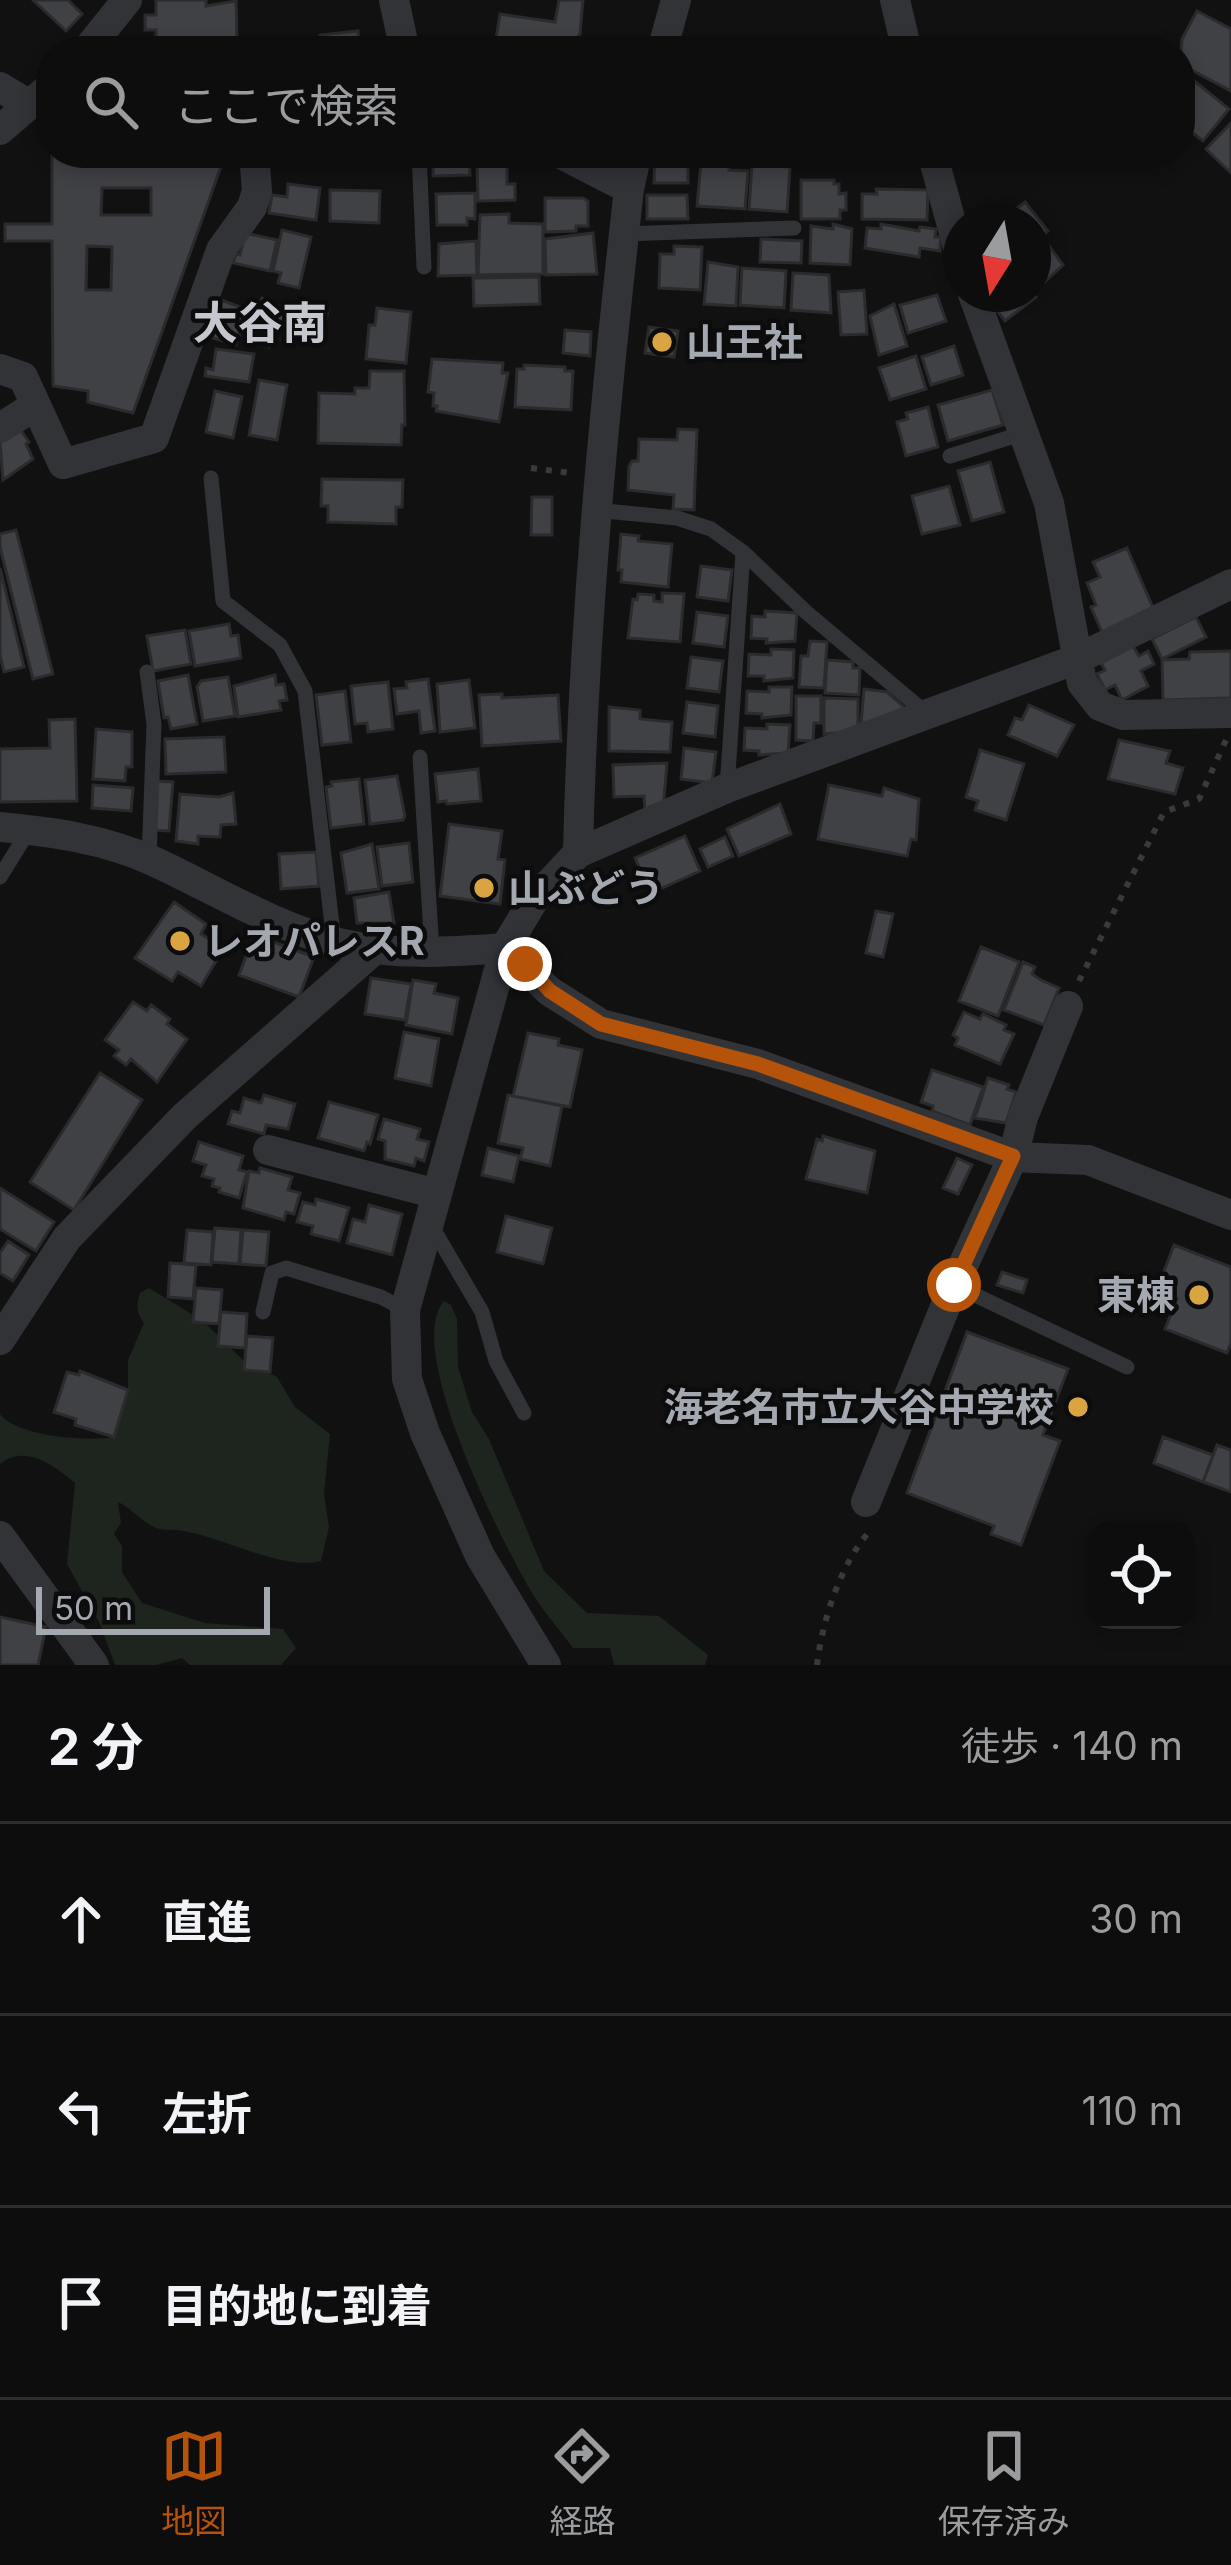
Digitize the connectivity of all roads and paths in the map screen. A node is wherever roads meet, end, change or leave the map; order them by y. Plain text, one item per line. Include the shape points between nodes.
1 (128, 0) edge
2 (394, 0) edge
3 (676, 0) edge
4 (895, 0) edge
5 (98, 36) edge
6 (402, 36) edge
7 (666, 36) edge
8 (904, 36) edge
9 (0, 87) edge
10 (36, 93) edge
11 (36, 101) edge
12 (0, 130) edge
13 (255, 168) edge
14 (420, 168) edge
15 (588, 168) edge
16 (633, 168) edge
17 (936, 168) edge
18 (628, 189) junction
19 (946, 204) edge
20 (794, 228) dead end
21 (624, 234) junction
22 (424, 267) dead end
23 (980, 312) edge
24 (0, 369) edge
25 (36, 405) junction
26 (0, 428) edge
27 (1024, 434) junction
28 (950, 456) dead end
29 (531, 468) dead end
30 (598, 476) junction
31 (211, 478) dead end
32 (595, 510) junction
33 (743, 552) junction
34 (1231, 584) edge
35 (1077, 659) junction
36 (147, 672) dead end
37 (1231, 713) edge
38 (929, 715) junction
39 (1231, 729) edge
40 (420, 757) dead end
41 (727, 788) junction
42 (15, 829) edge
43 (578, 853) junction
44 (148, 859) junction
45 (0, 877) edge
46 (334, 942) junction
47 (505, 948) junction
48 (374, 950) junction
49 (432, 951) junction
50 (1068, 1006) joint
51 (268, 1150) dead end
52 (1013, 1156) junction
53 (433, 1208) junction
54 (1231, 1215) edge
55 (954, 1285) junction
56 (405, 1310) junction
57 (263, 1312) dead end
58 (0, 1340) edge
59 (1127, 1367) dead end
60 (524, 1413) dead end
61 (866, 1502) joint
62 (0, 1536) edge
63 (94, 1665) edge
64 (546, 1665) edge
65 (817, 1665) edge

1 - 5 street
2 - 6 street
3 - 7 street
4 - 8 street
9 - 10 street
11 - 12 street
13 - 25 street via 257,191 221,250 154,438 62,464
14 - 22 lane
15 - 18 street
16 - 18 street
17 - 19 street
18 - 21 street
20 - 21 lane
21 - 30 street
23 - 27 street
24 - 25 street via 23,377
25 - 26 street
27 - 28 lane
27 - 35 street via 1049,502
29 - 30 path
30 - 32 street
31 - 46 lane via 223,601 280,645 305,692
32 - 33 lane via 677,518
32 - 43 street
33 - 38 lane
33 - 41 lane
34 - 35 street
35 - 37 street via 1100,706 1123,715
35 - 38 street
36 - 44 lane via 154,724
38 - 41 street
39 - 50 path via 1198,799 1164,812
40 - 49 lane
41 - 43 street
42 - 44 street via 93,839
42 - 45 lane
43 - 47 street
44 - 46 street
46 - 48 street
47 - 49 street
47 - 52 street via 601,1024 758,1064
47 - 53 street
48 - 49 street
48 - 58 street via 185,1116 67,1238
50 - 52 street
51 - 53 street
52 - 54 street via 1088,1160
52 - 55 street
53 - 56 street
53 - 60 lane
55 - 59 lane
55 - 61 street
56 - 57 lane via 286,1268 272,1273
56 - 64 street via 407,1379 425,1432 480,1556
61 - 65 path via 875,1517 850,1560
62 - 63 street

